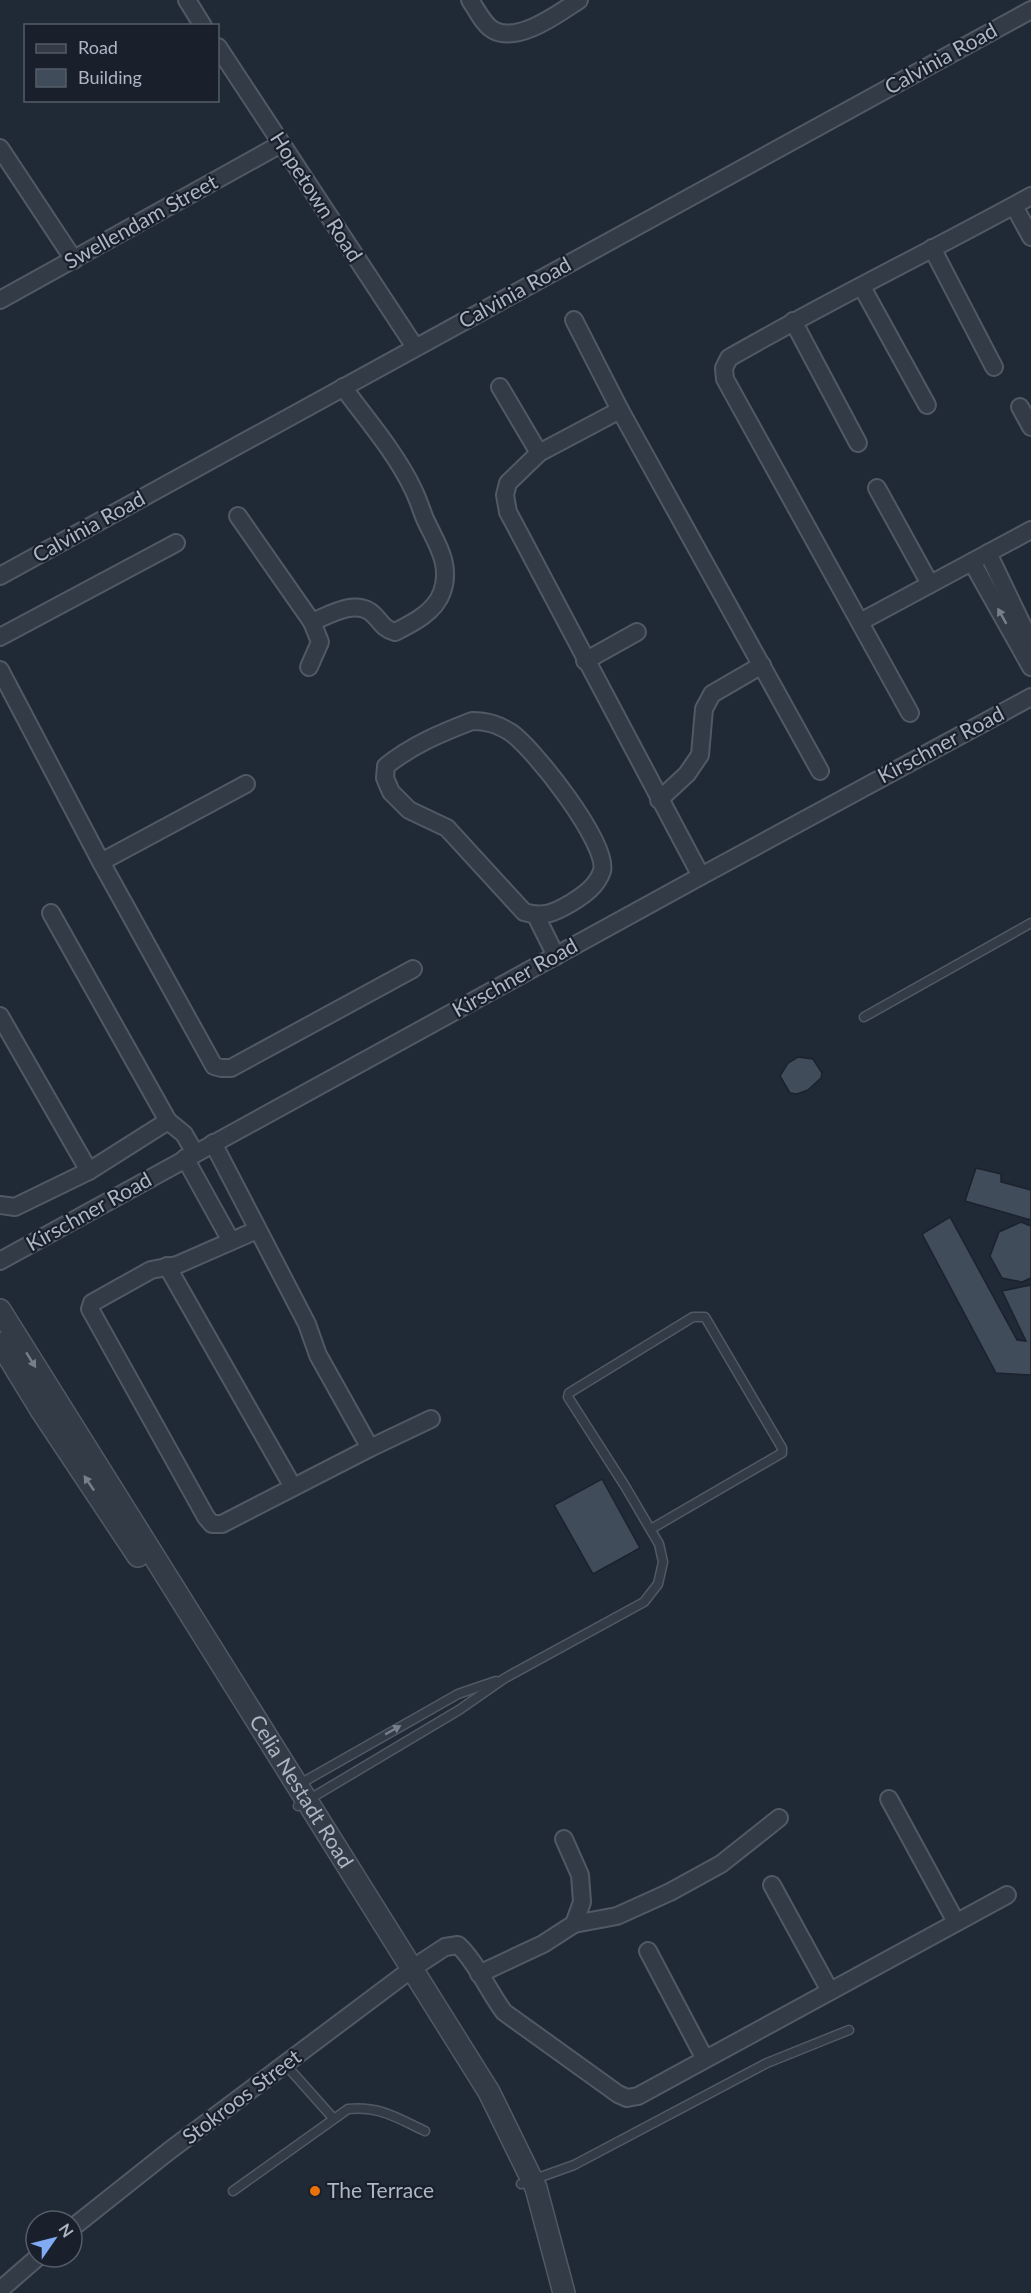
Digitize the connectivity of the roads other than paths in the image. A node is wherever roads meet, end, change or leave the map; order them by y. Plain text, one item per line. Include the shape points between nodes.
1 (187, 0) edge
2 (470, 0) edge
3 (579, 0) edge
4 (1031, 10) edge
5 (202, 24) edge
6 (219, 49) edge
7 (281, 144) junction
8 (0, 148) edge
9 (1031, 196) edge
10 (1014, 206) junction
11 (1031, 237) edge
12 (932, 248) junction
13 (74, 260) junction
14 (862, 287) junction
15 (0, 300) edge
16 (574, 320) dead end
17 (793, 321) junction
18 (415, 347) junction
19 (994, 367) dead end
20 (343, 387) junction
21 (500, 387) dead end
22 (927, 405) dead end
23 (1020, 407) dead end
24 (620, 410) junction
25 (1031, 427) edge
26 (858, 443) dead end
27 (539, 453) junction
28 (877, 488) dead end
29 (238, 516) dead end
30 (1031, 530) edge
31 (176, 543) dead end
32 (988, 553) junction
33 (972, 562) junction
34 (0, 576) edge
35 (930, 584) junction
36 (312, 622) junction
37 (860, 622) junction
38 (637, 632) dead end
39 (0, 637) edge
40 (1031, 644) edge
41 (585, 661) junction
42 (762, 665) junction
43 (309, 667) dead end
44 (1031, 667) edge
45 (0, 670) edge
46 (1031, 697) edge
47 (910, 713) dead end
48 (820, 771) dead end
49 (246, 784) dead end
50 (659, 800) junction
51 (101, 862) junction
52 (700, 876) junction
53 (51, 913) dead end
54 (536, 916) junction
55 (1031, 923) edge
56 (556, 956) junction
57 (413, 969) dead end
58 (0, 1016) edge
59 (864, 1017) dead end
60 (168, 1121) junction
61 (213, 1143) junction
62 (190, 1156) junction
63 (89, 1171) junction
64 (0, 1205) edge
65 (257, 1230) junction
66 (231, 1241) junction
67 (0, 1261) edge
68 (167, 1266) junction
69 (0, 1310) edge
70 (0, 1343) edge
71 (431, 1419) dead end
72 (370, 1448) junction
73 (293, 1487) junction
74 (651, 1529) junction
75 (505, 1678) junction
76 (298, 1796) junction
77 (889, 1800) dead end
78 (779, 1818) dead end
79 (564, 1839) dead end
80 (772, 1885) dead end
81 (1007, 1894) dead end
82 (956, 1922) junction
83 (574, 1924) junction
84 (648, 1951) dead end
85 (410, 1971) junction
86 (478, 1974) junction
87 (830, 1991) junction
88 (849, 2030) dead end
89 (705, 2059) junction
90 (285, 2064) junction
91 (333, 2118) junction
92 (425, 2131) dead end
93 (526, 2182) junction
94 (232, 2191) dead end
95 (84, 2218) edge
96 (24, 2269) edge
97 (0, 2289) edge
98 (551, 2293) edge
99 (564, 2293) edge

1 - 5 street
2 - 3 street via 494,30 506,33 545,22
4 - 18 street, Calvinia Road
6 - 7 street, Hopetown Road
7 - 13 street, Swellendam Street
7 - 18 street, Hopetown Road
8 - 13 street
9 - 10 street
10 - 11 street
10 - 12 street
12 - 14 street
12 - 19 street
13 - 15 street, Swellendam Street
14 - 17 street
14 - 22 street
16 - 24 street
17 - 26 street
17 - 37 street via 729,358 724,368 725,379
18 - 20 street, Calvinia Road
20 - 34 street, Calvinia Road
20 - 36 street via 414,490 444,556 446,576 442,594 432,609 395,632 385,629 369,611 355,607
21 - 27 street
23 - 25 street
24 - 27 street
24 - 42 street
27 - 41 street via 508,483 508,512
28 - 35 street
29 - 36 street
30 - 32 street
31 - 39 street
32 - 33 street
32 - 40 street
33 - 35 street
44 -> 33 street
35 - 37 street
36 - 43 street via 320,642
37 - 47 street
38 - 41 street
41 - 50 street
42 - 48 street
42 - 50 street via 712,694 704,709 700,754 687,774
45 - 51 street
46 - 52 street, Kirschner Road
49 - 51 street
50 - 52 street
51 - 57 street via 214,1066 231,1068
52 - 56 street, Kirschner Road
53 - 60 street
54 - 54 street via 524,912 447,828 409,810 390,792 386,766 431,737 472,721 489,721 512,733 536,756 579,814 600,852 602,869 594,886 582,896 556,911
54 - 56 street
55 - 59 lane
56 - 61 street, Kirschner Road
58 - 63 street
60 - 62 street via 184,1134
60 - 63 street
61 - 62 street, Kirschner Road
61 - 65 street
62 - 66 street
62 - 67 street, Kirschner Road
63 - 64 street via 15,1207
65 - 66 street
65 - 72 street via 307,1324 318,1355
66 - 68 street
68 - 73 street
68 - 73 street via 151,1270 99,1299 90,1309 206,1517 212,1524 222,1524
69 -> 76 street, Celia Nestadt Road
76 -> 70 street, Celia Nestadt Road
71 - 72 street
72 - 73 street
74 - 74 lane via 782,1454 705,1317 699,1315 568,1397
74 - 75 lane via 663,1562 658,1584 644,1602
75 - 76 lane via 459,1710
76 -> 75 lane via 458,1694
76 - 85 street, Celia Nestadt Road
77 - 82 street
78 - 83 street via 721,1864 670,1892 617,1916
79 - 83 street via 580,1875 582,1902
80 - 87 street
81 - 82 street
82 - 87 street
83 - 86 street via 543,1944
84 - 89 street
85 - 86 street, Stokroos Street via 446,1947 458,1945
85 - 90 street, Stokroos Street
85 - 93 street, Celia Nestadt Road
86 - 89 street via 504,2012 627,2098 638,2096
87 - 89 street
88 - 93 lane via 767,2063 574,2165
90 - 91 lane
90 - 95 street, Stokroos Street
91 - 92 lane via 348,2109 366,2108
91 - 94 lane
93 - 98 street, Celia Nestadt Road
93 - 99 street, Celia Nestadt Road via 550,2235
96 - 97 street

